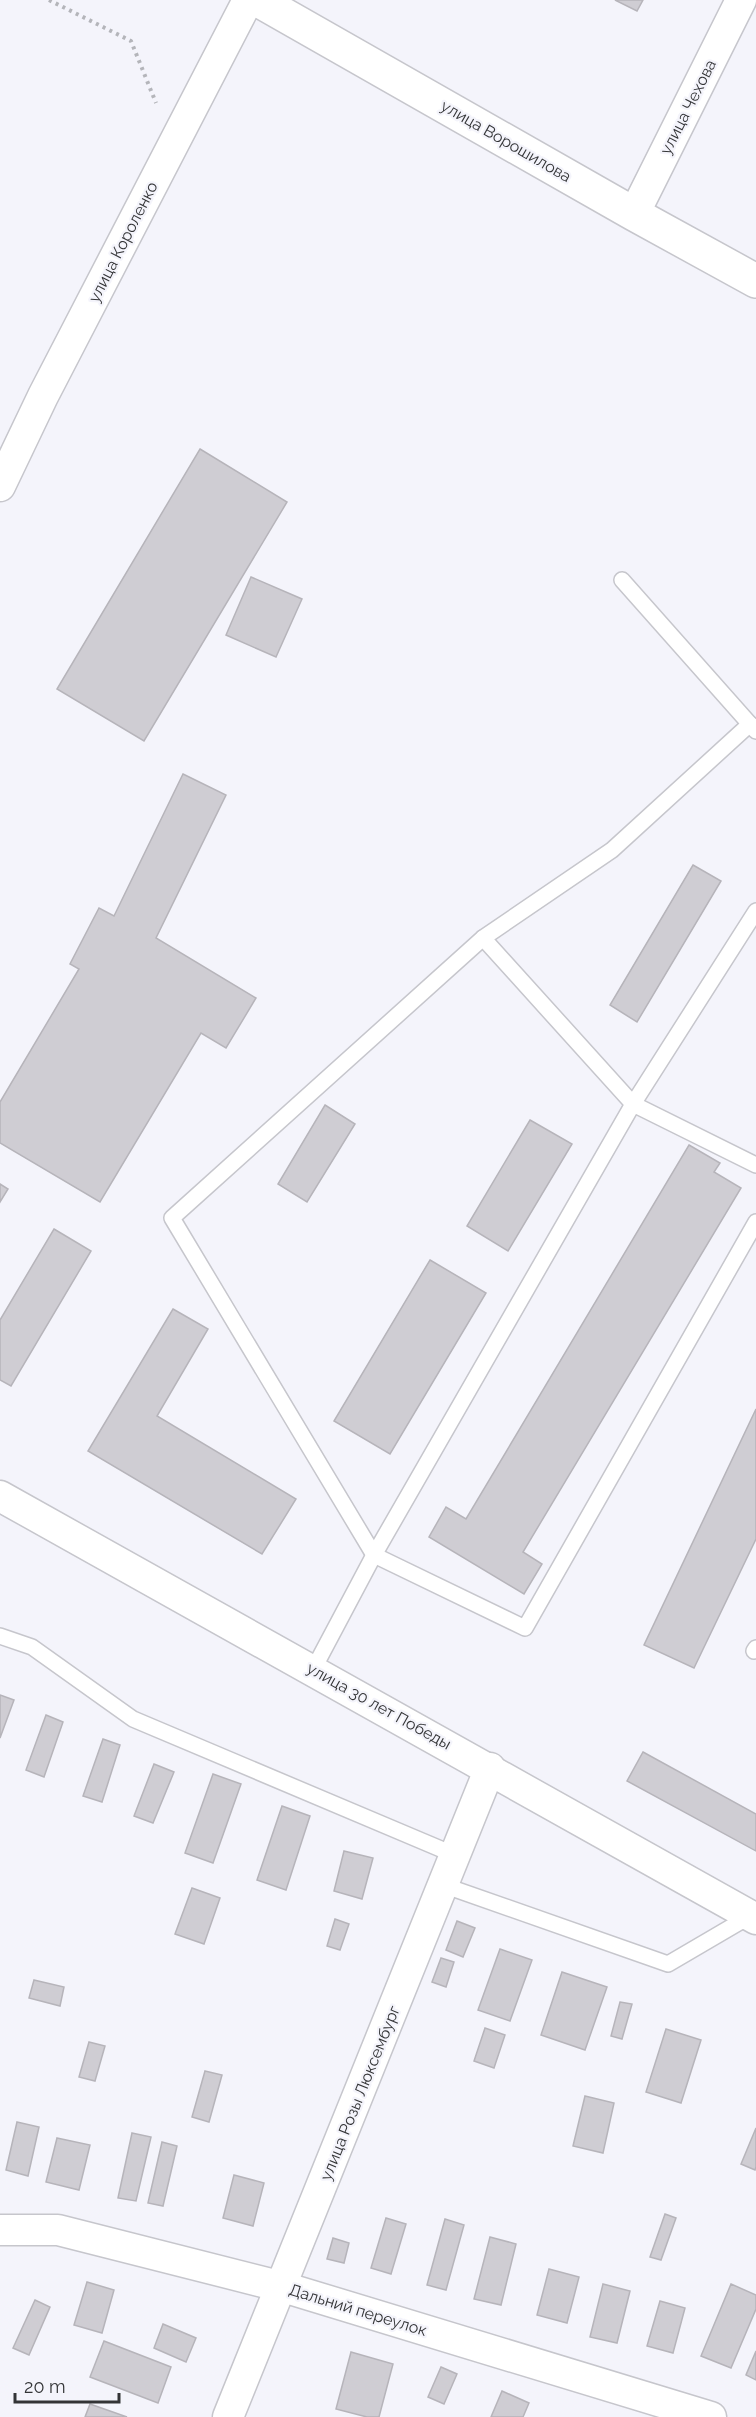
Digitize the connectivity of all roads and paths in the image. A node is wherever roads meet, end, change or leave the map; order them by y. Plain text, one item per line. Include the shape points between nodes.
1 (50, 0) edge
2 (248, 0) edge
3 (258, 0) edge
4 (741, 0) edge
5 (173, 144) junction
6 (634, 214) junction
7 (756, 281) edge
8 (0, 486) edge
9 (622, 580) dead end
10 (753, 727) edge
11 (756, 911) edge
12 (483, 938) junction
13 (633, 1104) junction
14 (756, 1165) edge
15 (756, 1222) edge
16 (0, 1496) edge
17 (374, 1555) junction
18 (0, 1636) edge
19 (313, 1670) junction
20 (490, 1768) junction
21 (455, 1855) junction
22 (443, 1885) junction
23 (753, 1917) edge
24 (0, 2230) edge
25 (282, 2287) junction
26 (228, 2417) edge
27 (711, 2417) edge

1 - 5 path via 131,41
2 - 5 street, улица Короленко
3 - 6 street, улица Ворошилова
4 - 6 street, улица Чехова
5 - 8 street, улица Короленко
6 - 7 street, улица Ворошилова
9 - 10 lane
10 - 12 lane via 612,850
11 - 13 lane
12 - 13 lane
12 - 17 lane via 172,1218
13 - 14 lane
13 - 17 lane
15 - 17 lane via 525,1628
16 - 19 street, улица 30 лет Победы
17 - 19 lane
18 - 21 lane via 32,1647 134,1719
19 - 20 street, улица 30 лет Победы
20 - 21 street, улица Розы Люксембург
20 - 23 street, улица 30 лет Победы
21 - 22 street, улица Розы Люксембург
22 - 23 lane via 668,1964
22 - 25 street, улица Розы Люксембург
24 - 25 street, Дальний переулок via 58,2230
25 - 26 street, улица Розы Люксембург
25 - 27 street, Дальний переулок

